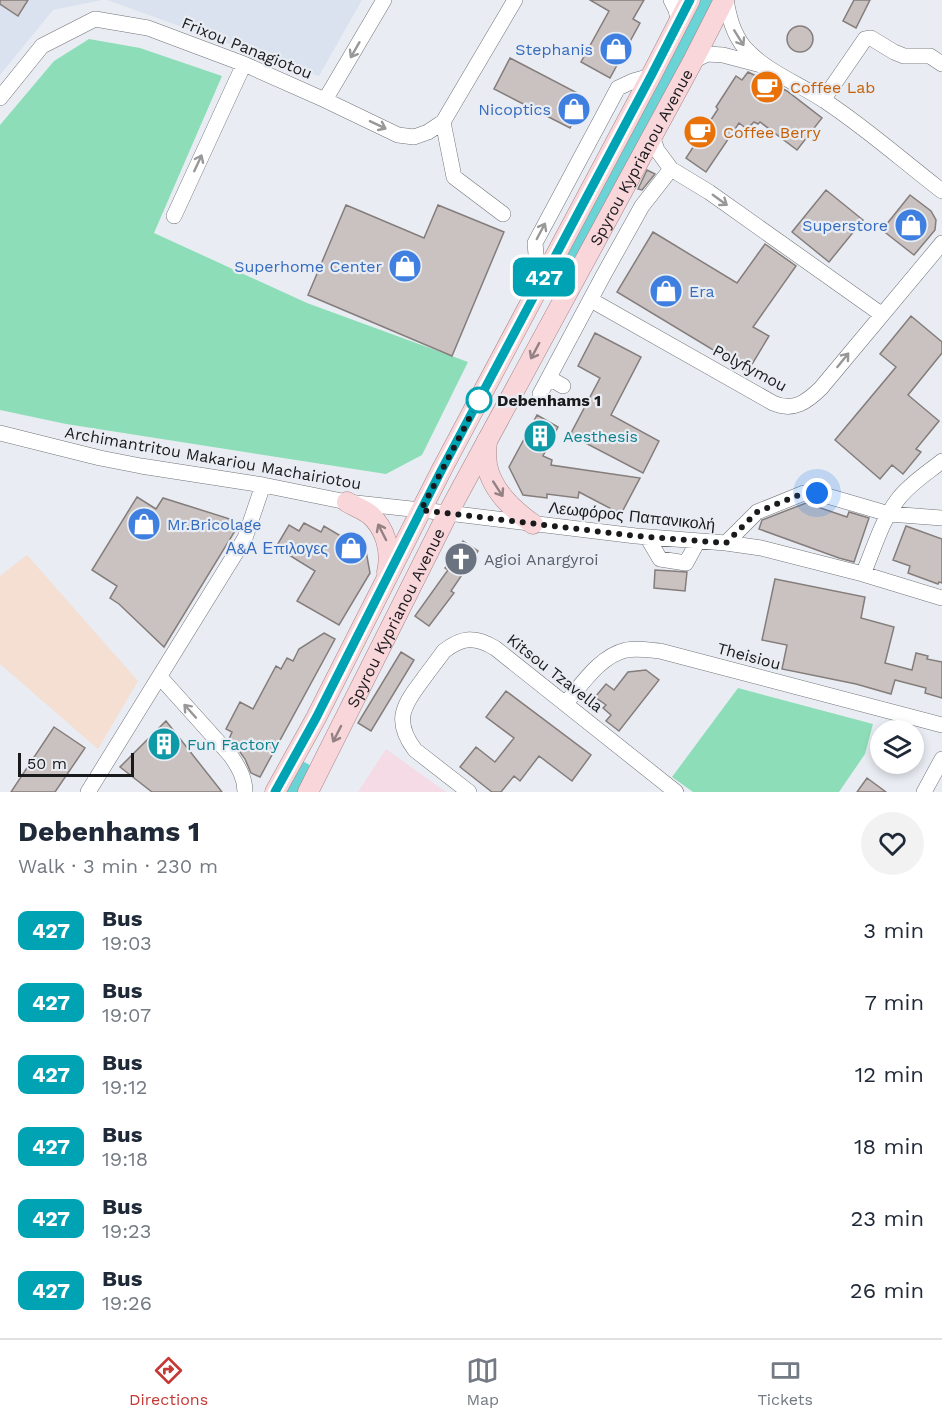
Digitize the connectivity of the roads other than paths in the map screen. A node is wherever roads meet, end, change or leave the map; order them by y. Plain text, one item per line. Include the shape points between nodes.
1 (384, 0) edge
2 (515, 0) edge
3 (670, 0) edge
4 (690, 0) edge
5 (725, 0) edge
6 (679, 23) junction
7 (693, 61) junction
8 (244, 64) junction
9 (942, 64) edge
10 (766, 67) junction
11 (0, 98) edge
12 (325, 100) junction
13 (823, 100) junction
14 (443, 122) junction
15 (652, 136) junction
16 (671, 169) junction
17 (942, 191) edge
18 (504, 214) dead end
19 (174, 216) dead end
20 (942, 243) edge
21 (591, 300) junction
22 (881, 314) junction
23 (549, 378) junction
24 (563, 386) dead end
25 (540, 394) dead end
26 (0, 433) edge
27 (486, 441) junction
28 (942, 461) edge
29 (263, 485) junction
30 (347, 502) junction
31 (421, 510) junction
32 (448, 513) junction
33 (889, 514) junction
34 (942, 518) edge
35 (533, 524) junction
36 (647, 537) junction
37 (698, 541) junction
38 (726, 543) junction
39 (863, 574) junction
40 (386, 577) junction
41 (942, 598) edge
42 (160, 677) junction
43 (566, 704) junction
44 (942, 725) edge
45 (942, 759) edge
46 (88, 792) edge
47 (245, 792) edge
48 (275, 792) edge
49 (308, 792) edge
50 (469, 792) edge
51 (676, 792) edge
52 (924, 792) edge

1 -> 12 street, Frixou Panagiotou
2 - 14 street
3 - 6 street
4 - 6 main road, Spyrou Kyprianou Avenue
5 - 7 main road, Spyrou Kyprianou Avenue
5 -> 10 street via 735,33
31 -> 6 main road, Spyrou Kyprianou Avenue
7 - 10 street via 707,54 723,55
7 - 15 main road, Spyrou Kyprianou Avenue
8 - 11 street, Frixou Panagiotou via 148,28 95,19 42,46
8 - 12 street, Frixou Panagiotou
19 -> 8 street
9 - 13 street via 930,56 904,56 865,39
10 - 13 street
12 -> 14 street via 398,135 414,137
13 - 17 street
14 - 18 street via 454,177
15 - 16 street
15 -> 27 main road, Spyrou Kyprianou Avenue
16 - 21 street via 642,207
16 -> 22 street
20 - 22 street, Polyfymou
21 -> 22 street, Polyfymou via 773,404 787,407 803,403 821,388
21 - 23 street
23 - 24 street
23 - 25 street
26 - 29 street, Archimantritou Makariou Machairiotou via 131,464
27 - 32 main road, Spyrou Kyprianou Avenue
27 -> 35 main road via 492,480 512,507
28 - 33 street via 907,490
29 - 30 street, Archimantritou Makariou Machairiotou
29 - 42 street via 245,538
30 - 31 street, Archimantritou Makariou Machairiotou
40 -> 30 main road via 388,550 382,530 368,514
31 - 32 street, Λεωφόρος Παπανικολή
31 - 40 main road, Spyrou Kyprianou Avenue
32 - 35 street, Λεωφόρος Παπανικολή
32 -> 49 main road, Spyrou Kyprianou Avenue
33 - 34 street
33 - 38 street via 817,493 804,493 757,512
33 - 39 street
35 - 36 street, Λεωφόρος Παπανικολή
36 - 37 street, Λεωφόρος Παπανικολή
36 - 37 street via 660,559 686,563
37 - 38 street, Λεωφόρος Παπανικολή
38 - 39 street, Λεωφόρος Παπανικολή
39 - 41 street, Λεωφόρος Παπανικολή
40 - 48 main road, Spyrou Kyprianou Avenue
42 - 46 street
47 -> 42 street via 240,770 231,756
43 - 44 street, Theisiou via 600,665 615,654 638,649 660,651
43 - 50 street, Kitsou Tzavella via 495,648 478,640 468,639 444,651 408,698 402,724 415,750
43 - 51 street, Kitsou Tzavella
45 - 52 street

